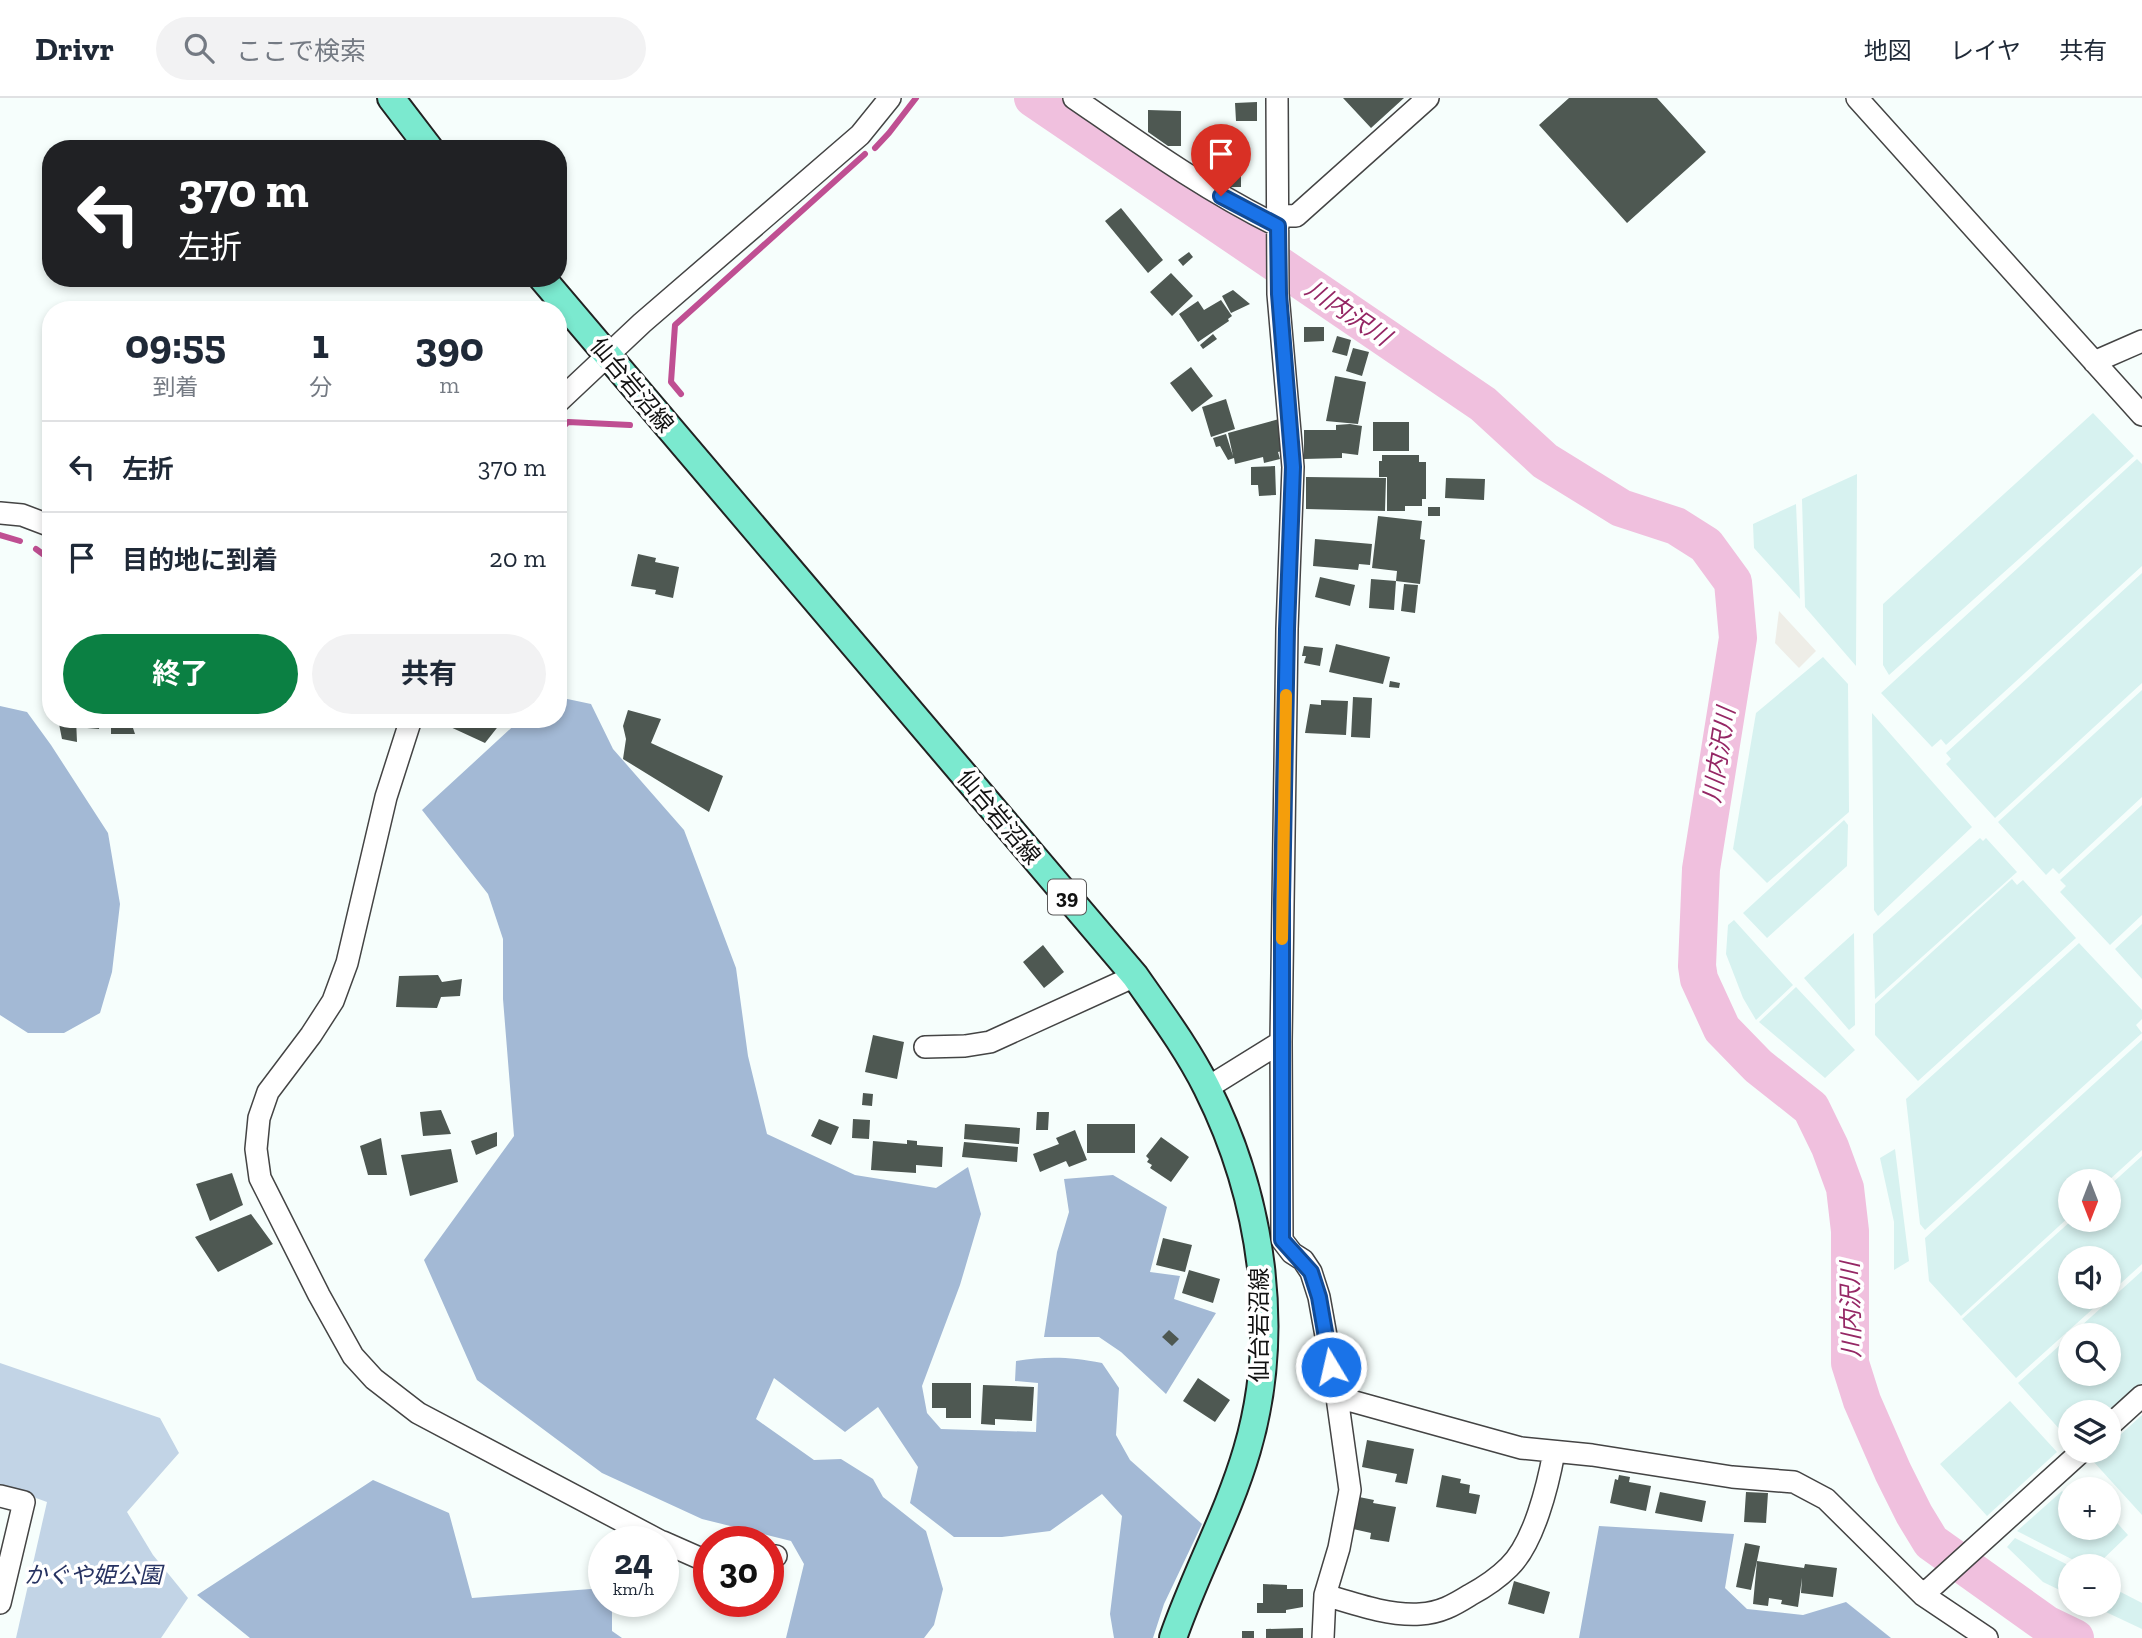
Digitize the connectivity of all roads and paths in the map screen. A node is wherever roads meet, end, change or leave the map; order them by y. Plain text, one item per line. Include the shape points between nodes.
1 (391, 98) edge
2 (890, 98) edge
3 (1074, 98) edge
4 (1277, 98) edge
5 (1428, 98) edge
6 (1857, 98) edge
7 (423, 140) edge
8 (1278, 227) junction
9 (549, 287) edge
10 (561, 301) edge
11 (567, 308) edge
12 (2142, 341) edge
13 (606, 356) junction
14 (2094, 362) junction
15 (567, 393) edge
16 (2142, 415) edge
17 (0, 513) edge
18 (42, 523) edge
19 (408, 728) edge
20 (1135, 976) junction
21 (1281, 1042) junction
22 (925, 1047) dead end
23 (1207, 1088) junction
24 (1337, 1396) junction
25 (2142, 1396) edge
26 (2121, 1415) edge
27 (1553, 1452) junction
28 (2069, 1463) edge
29 (0, 1496) edge
30 (633, 1526) edge
31 (1928, 1591) junction
32 (1325, 1595) junction
33 (0, 1603) edge
34 (1173, 1638) edge
35 (1323, 1638) edge
36 (1987, 1638) edge

1 - 7 main road
2 - 13 street via 860,135
3 - 8 street via 1178,170
4 - 8 street
5 - 8 street
6 - 14 street
8 - 21 street via 1293,467
9 - 10 main road, 仙台岩沼線 / 39
11 - 13 main road, 仙台岩沼線 / 39
12 - 14 street
13 - 15 street
13 - 20 main road, 仙台岩沼線 / 39
14 - 16 street
17 - 18 street
19 - 30 street via 333,1001 268,1092 259,1118 256,1149 260,1178 353,1356 374,1379 418,1413
20 - 22 street via 990,1042
20 - 23 main road, 仙台岩沼線 / 39
21 - 23 street
21 - 24 street via 1282,1240 1311,1272
23 - 34 main road, 仙台岩沼線 / 39 via 1240,1169 1256,1227 1262,1359 1246,1453
24 - 27 street via 1481,1438
24 - 32 street via 1350,1490
25 - 26 street
27 - 31 street via 1732,1478 1794,1482 1826,1499
27 - 32 street via 1530,1534 1511,1566 1479,1590 1446,1610 1419,1615 1381,1611
28 - 31 street
29 - 33 street via 24,1502
31 - 36 street
32 - 35 street

